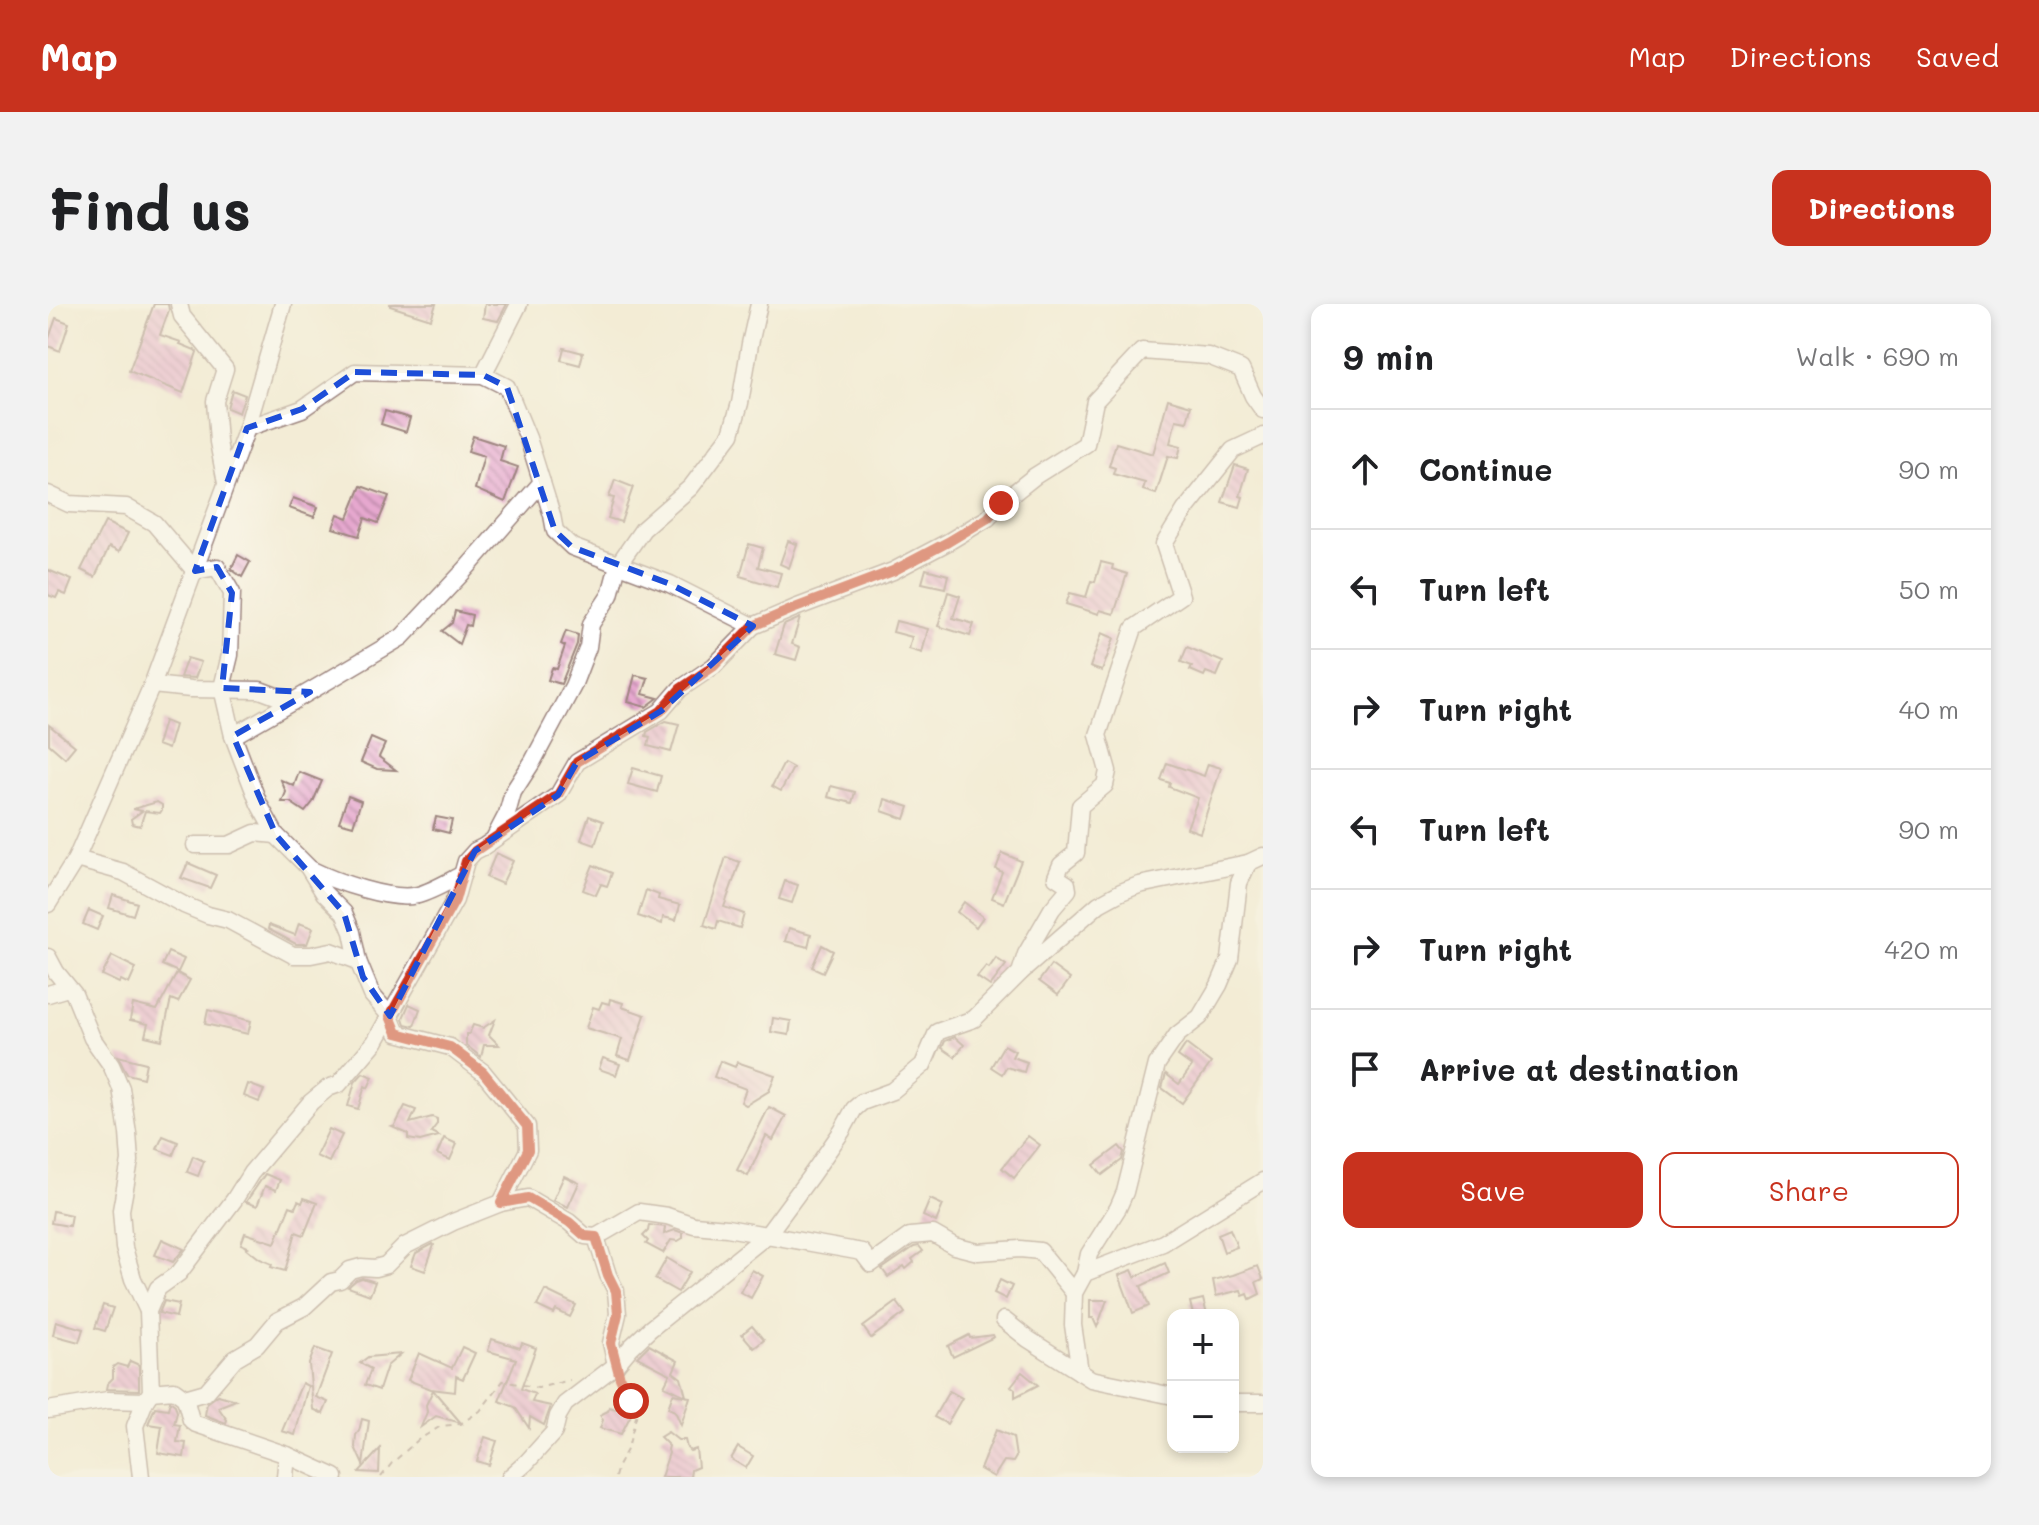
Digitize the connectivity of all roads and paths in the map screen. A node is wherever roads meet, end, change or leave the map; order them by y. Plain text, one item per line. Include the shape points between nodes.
1 (179, 304) edge
2 (283, 304) edge
3 (519, 304) edge
4 (759, 304) edge
5 (483, 375) junction
6 (1263, 410) edge
7 (246, 431) junction
8 (1263, 436) edge
9 (218, 442) junction
10 (542, 482) junction
11 (227, 485) junction
12 (48, 494) edge
13 (618, 565) junction
14 (195, 571) junction
15 (753, 626) junction
16 (152, 685) junction
17 (222, 688) junction
18 (292, 702) junction
19 (233, 736) junction
20 (276, 835) junction
21 (495, 838) junction
22 (195, 845) dead end
23 (76, 859) junction
24 (1256, 859) edge
25 (308, 867) junction
26 (463, 874) junction
27 (48, 904) edge
28 (48, 957) edge
29 (358, 961) junction
30 (1020, 973) junction
31 (68, 988) junction
32 (48, 994) edge
33 (390, 1016) junction
34 (1263, 1181) edge
35 (501, 1203) junction
36 (767, 1235) junction
37 (596, 1237) junction
38 (1085, 1273) junction
39 (1074, 1293) junction
40 (148, 1311) junction
41 (1004, 1320) dead end
42 (616, 1365) junction
43 (1080, 1372) junction
44 (579, 1378) dead end
45 (1167, 1395) edge
46 (148, 1397) junction
47 (185, 1398) junction
48 (1239, 1403) edge
49 (1263, 1403) edge
50 (48, 1410) edge
51 (287, 1455) junction
52 (141, 1477) edge
53 (285, 1477) edge
54 (335, 1477) edge
55 (381, 1477) edge
56 (510, 1477) edge
57 (615, 1477) edge

1 - 9 street via 182,316 225,369 215,401
2 - 7 street
3 - 5 street
4 - 13 street via 731,434 691,487 643,529
5 - 7 street via 355,372 302,409
5 - 10 street via 507,387
6 - 15 street via 1241,369 1208,356 1142,351 1095,401 1086,444 1035,476 988,518 893,571
7 - 9 street
7 - 11 street
8 - 30 street via 1233,450 1164,544 1181,596 1134,628 1098,735 1108,771 1105,785 1080,806 1076,853 1056,877 1068,890 1032,943
9 - 11 street
10 - 13 street via 555,531 572,547
10 - 18 street via 402,637
11 - 14 street
12 - 14 street via 69,504 126,507 154,523
13 - 15 street via 670,584
13 - 21 street via 610,595 591,624 573,686 513,792
14 - 16 street
14 - 17 street via 217,567 232,593 230,655
15 - 21 street via 661,711 577,762 558,795
16 - 17 street
16 - 23 street
17 - 18 street via 260,690
17 - 19 street
18 - 19 street
19 - 20 street
20 - 22 street via 255,833 229,845
20 - 25 street
21 - 26 street via 466,861
23 - 27 street
23 - 29 street via 123,872 293,955 331,951
24 - 30 street via 1121,892 1099,904
24 - 38 street via 1239,883 1230,959 1200,1017 1177,1035 1157,1064 1125,1192 1089,1254
25 - 26 street via 392,897 417,895
25 - 29 street via 344,913
26 - 33 street via 455,900
28 - 31 street
29 - 33 street via 372,995
30 - 36 street via 974,1019 937,1032 923,1065 892,1091 854,1109
31 - 32 street
31 - 40 street via 121,1088 130,1161 121,1210 124,1248
33 - 35 street via 397,1033 450,1047 483,1072 527,1126 528,1150
33 - 40 street via 339,1084 311,1102 260,1162 179,1273 158,1288
34 - 38 street via 1163,1243
35 - 37 street via 528,1198 585,1236
35 - 47 street via 405,1246 386,1265 350,1270 277,1321 206,1392
36 - 37 street via 639,1212
36 - 39 street via 862,1252 871,1264 910,1236 933,1234 978,1252 1040,1251
36 - 42 street via 650,1329
37 - 42 street via 616,1291 618,1314 611,1343
38 - 39 street
39 - 43 street
40 - 46 street
41 - 43 street
42 - 56 street via 565,1404 554,1432
42 - 57 path via 638,1409
43 - 45 street
44 - 55 path via 538,1388 503,1381 480,1411 418,1440
46 - 47 street via 174,1390
46 - 50 street
46 - 52 street via 135,1426
47 - 51 street via 196,1424
48 - 49 street
51 - 53 street
51 - 54 street

